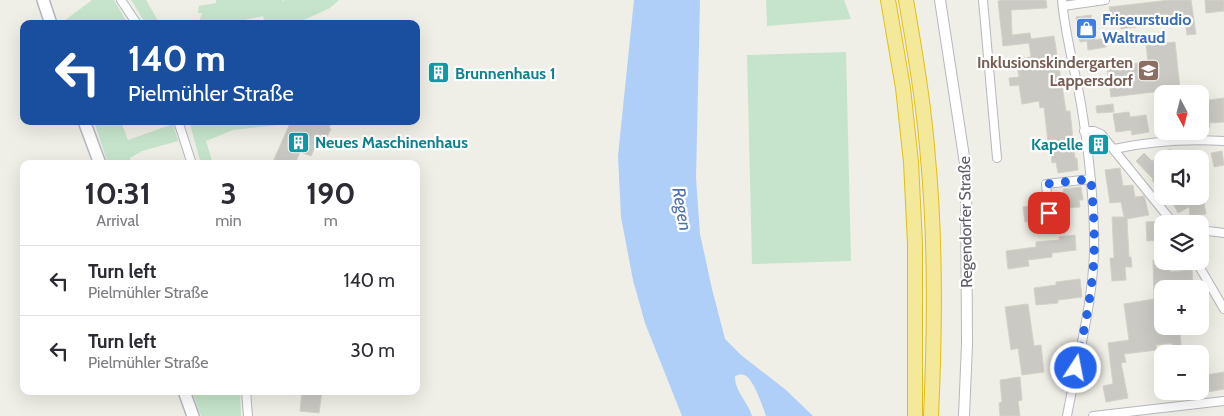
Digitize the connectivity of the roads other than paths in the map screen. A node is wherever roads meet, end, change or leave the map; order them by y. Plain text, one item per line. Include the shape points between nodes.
1 (43, 0) edge
2 (121, 0) edge
3 (888, 0) edge
4 (906, 0) edge
5 (940, 0) edge
6 (983, 0) edge
7 (1105, 0) edge
8 (1062, 3) edge
9 (50, 20) edge
10 (134, 20) edge
11 (85, 125) edge
12 (179, 125) edge
13 (1084, 131) junction
14 (1224, 141) edge
15 (1114, 149) junction
16 (997, 158) dead end
17 (99, 160) edge
18 (191, 160) edge
19 (1091, 179) junction
20 (1167, 215) edge
21 (1050, 227) dead end
22 (1209, 231) edge
23 (1224, 233) edge
24 (1201, 270) edge
25 (1224, 309) edge
26 (185, 395) edge
27 (246, 395) edge
28 (1224, 402) edge
29 (1145, 413) edge
30 (193, 416) edge
31 (248, 416) edge
32 (914, 416) edge
33 (931, 416) edge
34 (964, 416) edge
35 (1067, 416) edge
36 (1093, 416) edge

1 - 9 main road
2 - 10 street
3 - 32 highway via 911,162 915,244
4 - 33 highway via 928,158 933,249
5 - 34 street, Regendorfer Straße via 966,170
6 - 16 street
7 - 8 street
8 - 13 street
11 - 17 main road
12 - 18 street
13 - 15 street via 1094,130 1101,134
13 - 19 street
14 - 15 street via 1167,140
15 - 20 street
19 - 21 street via 1046,184
19 - 35 street via 1092,284
22 - 23 street
24 - 25 street
26 - 30 main road
27 - 31 street
28 - 29 street
29 - 36 street

